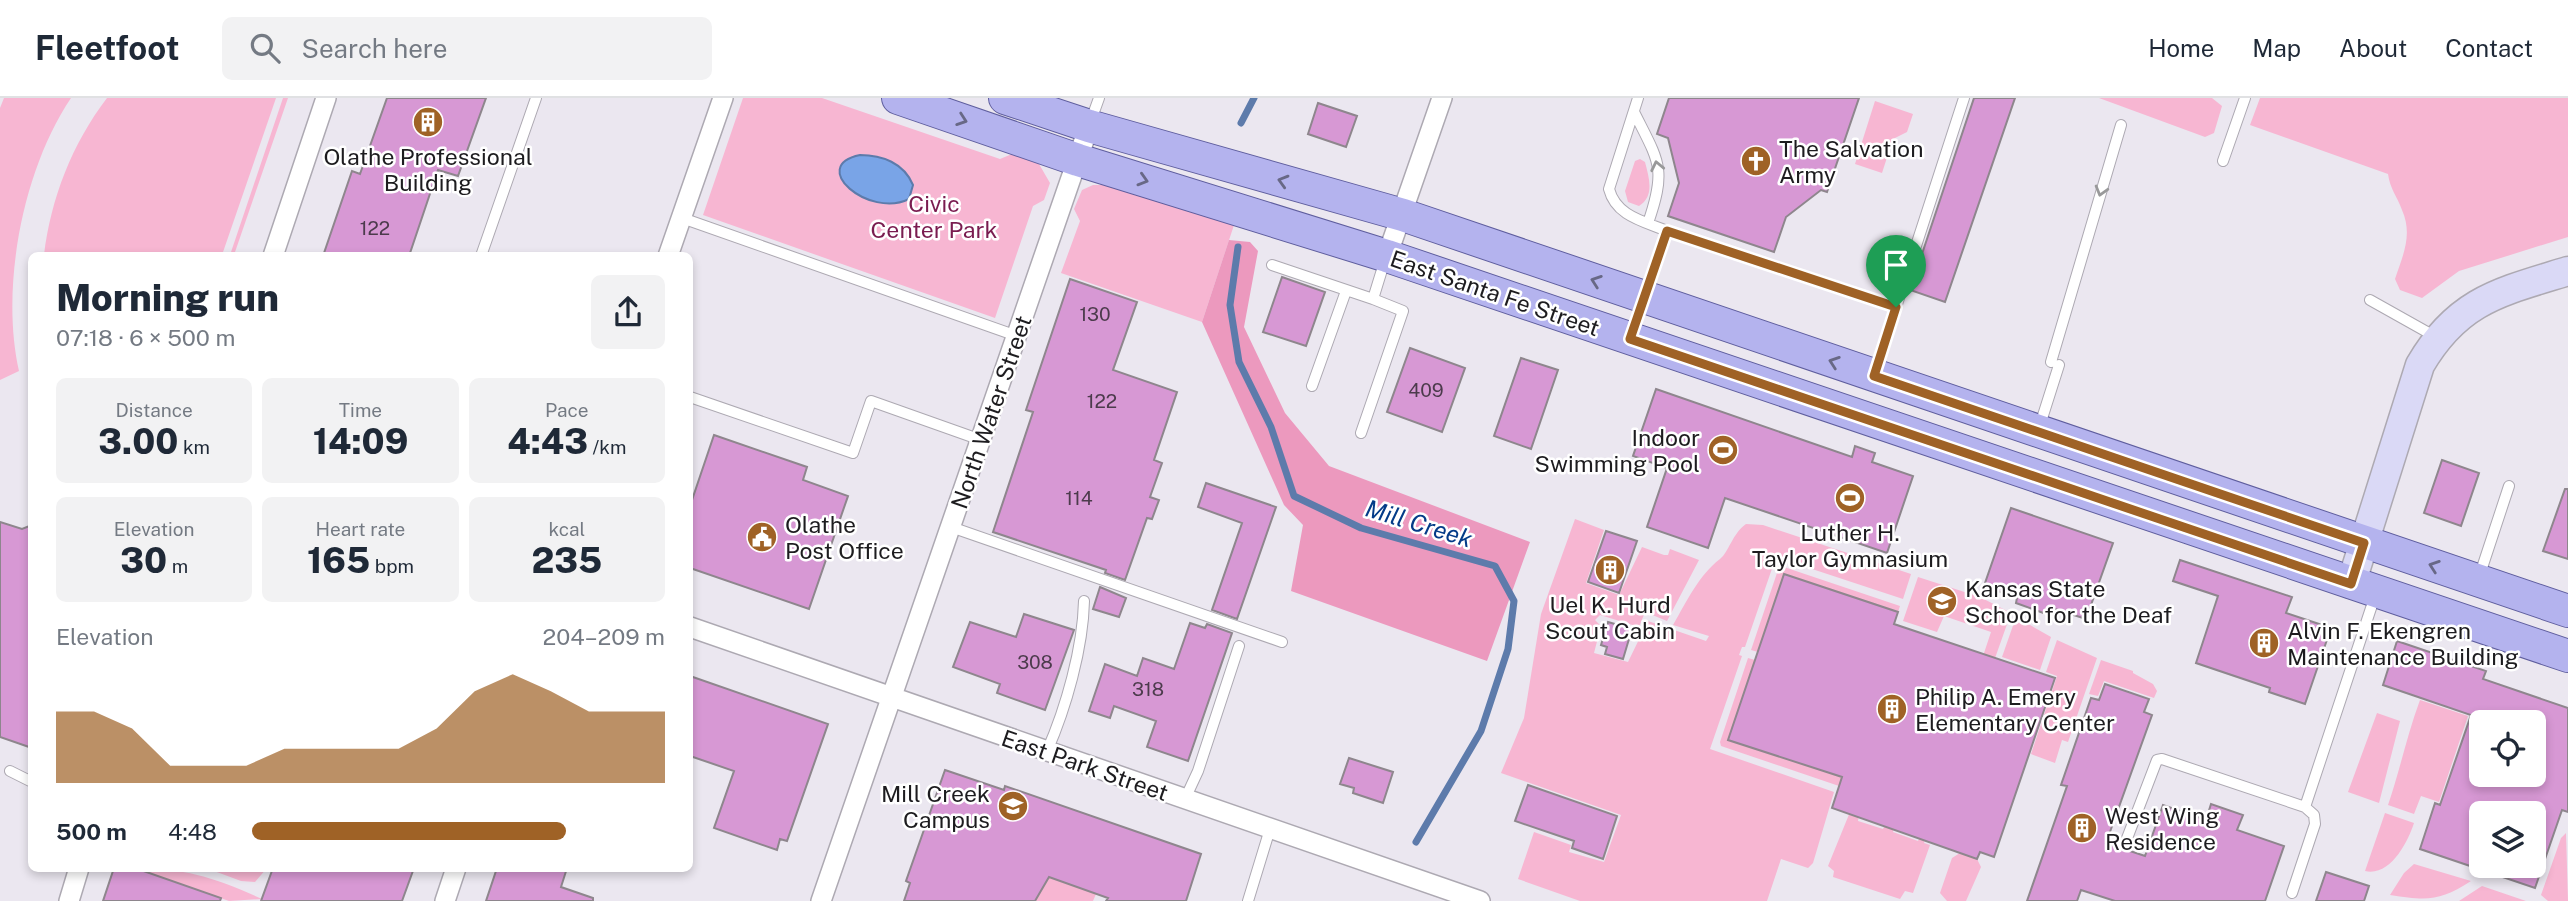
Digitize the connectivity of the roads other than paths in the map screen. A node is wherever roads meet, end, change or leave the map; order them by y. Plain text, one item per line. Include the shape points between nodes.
1 (326, 98) edge
2 (536, 98) edge
3 (723, 98) edge
4 (898, 98) edge
5 (1006, 98) edge
6 (1442, 98) edge
7 (1638, 98) edge
8 (1964, 98) edge
9 (2245, 98) edge
10 (1094, 112) edge
11 (1634, 112) junction
12 (2121, 125) dead end
13 (1078, 160) junction
14 (2223, 161) dead end
15 (1403, 215) junction
16 (682, 218) junction
17 (1648, 223) junction
18 (1667, 231) junction
19 (274, 252) edge
20 (482, 252) edge
21 (669, 252) edge
22 (1387, 256) junction
23 (1272, 265) dead end
24 (2568, 271) edge
25 (1346, 291) junction
26 (1644, 297) junction
27 (1373, 299) junction
28 (2370, 300) dead end
29 (1896, 307) junction
30 (1017, 336) junction
31 (2436, 337) junction
32 (1630, 339) junction
33 (1874, 376) junction
34 (1312, 386) dead end
35 (693, 398) edge
36 (2038, 432) junction
37 (1361, 433) dead end
38 (981, 440) junction
39 (2510, 485) dead end
40 (951, 527) junction
41 (2364, 543) junction
42 (2477, 581) junction
43 (2363, 588) junction
44 (1084, 601) dead end
45 (2568, 611) edge
46 (693, 628) edge
47 (1282, 642) dead end
48 (1239, 646) dead end
49 (2568, 656) edge
50 (892, 698) junction
51 (1046, 751) junction
52 (10, 771) dead end
53 (28, 780) edge
54 (1185, 799) junction
55 (2305, 807) junction
56 (1270, 829) junction
57 (2126, 841) dead end
58 (78, 872) edge
59 (455, 872) edge
60 (2292, 893) dead end
61 (69, 901) edge
62 (445, 901) edge
63 (821, 901) edge
64 (1248, 901) edge
65 (1480, 901) edge

1 - 19 street
2 - 20 lane
3 - 16 street
4 -> 13 main road, East Santa Fe Street
5 - 10 main road, East Santa Fe Street
6 - 15 street
7 - 11 lane
8 - 29 lane
9 - 14 lane
10 - 13 street, North Water Street
15 -> 10 main road, East Santa Fe Street
17 -> 11 lane via 1660,173
11 - 17 lane via 1609,189 1612,201 1629,216
12 -> 36 lane
13 -> 22 main road, East Santa Fe Street
13 - 30 street, North Water Street
15 - 22 street
26 -> 15 main road, East Santa Fe Street
16 - 21 street
16 - 30 lane
17 - 18 lane
18 - 26 lane
18 - 29 lane
22 - 27 lane
22 - 32 main road, East Santa Fe Street
23 - 25 lane
24 - 31 street via 2501,291 2458,316
25 - 27 lane
25 - 34 lane
26 - 32 main road
33 -> 26 main road, East Santa Fe Street
27 - 37 lane via 1403,311
28 - 31 lane
29 - 33 lane
30 - 38 street, North Water Street
31 - 41 street via 2420,365
32 - 43 main road, East Santa Fe Street
33 - 36 main road, East Santa Fe Street
35 - 38 lane via 853,453 871,401
36 - 41 main road, East Santa Fe Street
38 - 40 street, North Water Street
39 - 42 lane
40 - 47 lane
40 - 50 street, North Water Street
42 -> 41 main road, East Santa Fe Street
41 - 43 street
42 - 45 main road, East Santa Fe Street
43 - 49 main road, East Santa Fe Street
43 - 55 lane
44 - 51 lane via 1083,630 1059,724
46 - 50 street, East Park Street
48 - 54 lane
50 - 51 street, East Park Street
50 - 63 street, North Water Street
51 - 54 street, East Park Street
52 - 53 lane
54 - 56 street, East Park Street
55 - 57 lane via 2162,759 2157,760
55 - 60 lane via 2314,815 2315,824
56 - 64 lane
56 - 65 street, East Park Street
58 - 61 street
59 - 62 street

